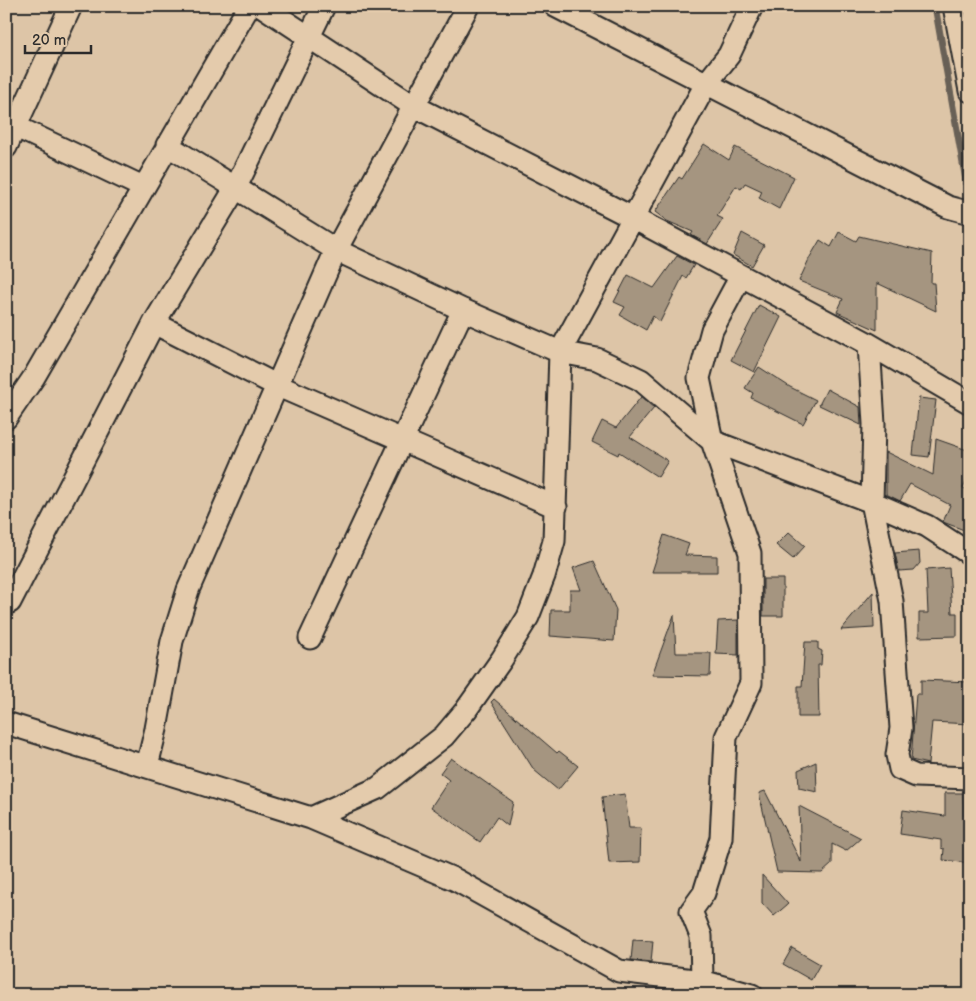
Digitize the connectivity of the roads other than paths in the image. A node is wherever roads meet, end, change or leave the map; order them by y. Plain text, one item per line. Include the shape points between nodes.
1 (72, 6) edge
2 (250, 6) edge
3 (262, 6) edge
4 (324, 6) edge
5 (468, 6) edge
6 (555, 6) edge
7 (752, 6) edge
8 (954, 6) edge
9 (310, 38) junction
10 (706, 84) junction
11 (970, 92) edge
12 (412, 105) junction
13 (11, 125) edge
14 (167, 145) junction
15 (6, 147) edge
16 (143, 187) junction
17 (235, 189) junction
18 (970, 214) edge
19 (634, 218) junction
20 (336, 250) junction
21 (741, 276) junction
22 (463, 310) junction
23 (154, 323) junction
24 (869, 344) junction
25 (560, 352) junction
26 (276, 385) junction
27 (970, 403) edge
28 (6, 418) edge
29 (401, 440) junction
30 (712, 441) junction
31 (872, 502) junction
32 (556, 507) junction
33 (970, 554) edge
34 (10, 602) dead end
35 (310, 638) dead end
36 (6, 723) edge
37 (147, 766) junction
38 (970, 778) edge
39 (311, 818) junction
40 (702, 981) junction
41 (752, 995) edge

1 - 13 street
2 - 14 street
3 - 9 street
4 - 9 street
5 - 12 street
6 - 10 street
7 - 10 street via 728,55
8 - 11 street
9 - 12 street
9 - 17 street
10 - 18 street via 948,207
10 - 19 street
12 - 19 street
12 - 20 street
13 - 15 street
13 - 16 street
14 - 16 street
14 - 17 street
16 - 28 street via 34,377
17 - 20 street
17 - 23 street
19 - 21 street
19 - 25 street
20 - 22 street
20 - 26 street
21 - 24 street
21 - 30 street via 712,330 699,378
22 - 25 street
22 - 29 street
23 - 26 street
23 - 34 street
24 - 27 street
24 - 31 street via 874,424
25 - 30 street via 597,359 641,380
25 - 32 street
26 - 29 street
26 - 37 street via 188,590 172,641
29 - 32 street
29 - 35 street
30 - 31 street
30 - 40 street via 750,553 751,683 726,737 721,838 704,893 691,911 701,936
31 - 33 street via 927,526
31 - 38 street via 892,602 901,728 897,755 900,769 916,776
32 - 39 street via 554,541 528,617 466,710 444,736 378,788
36 - 37 street
37 - 39 street
39 - 40 street via 456,880 619,971
40 - 41 street

